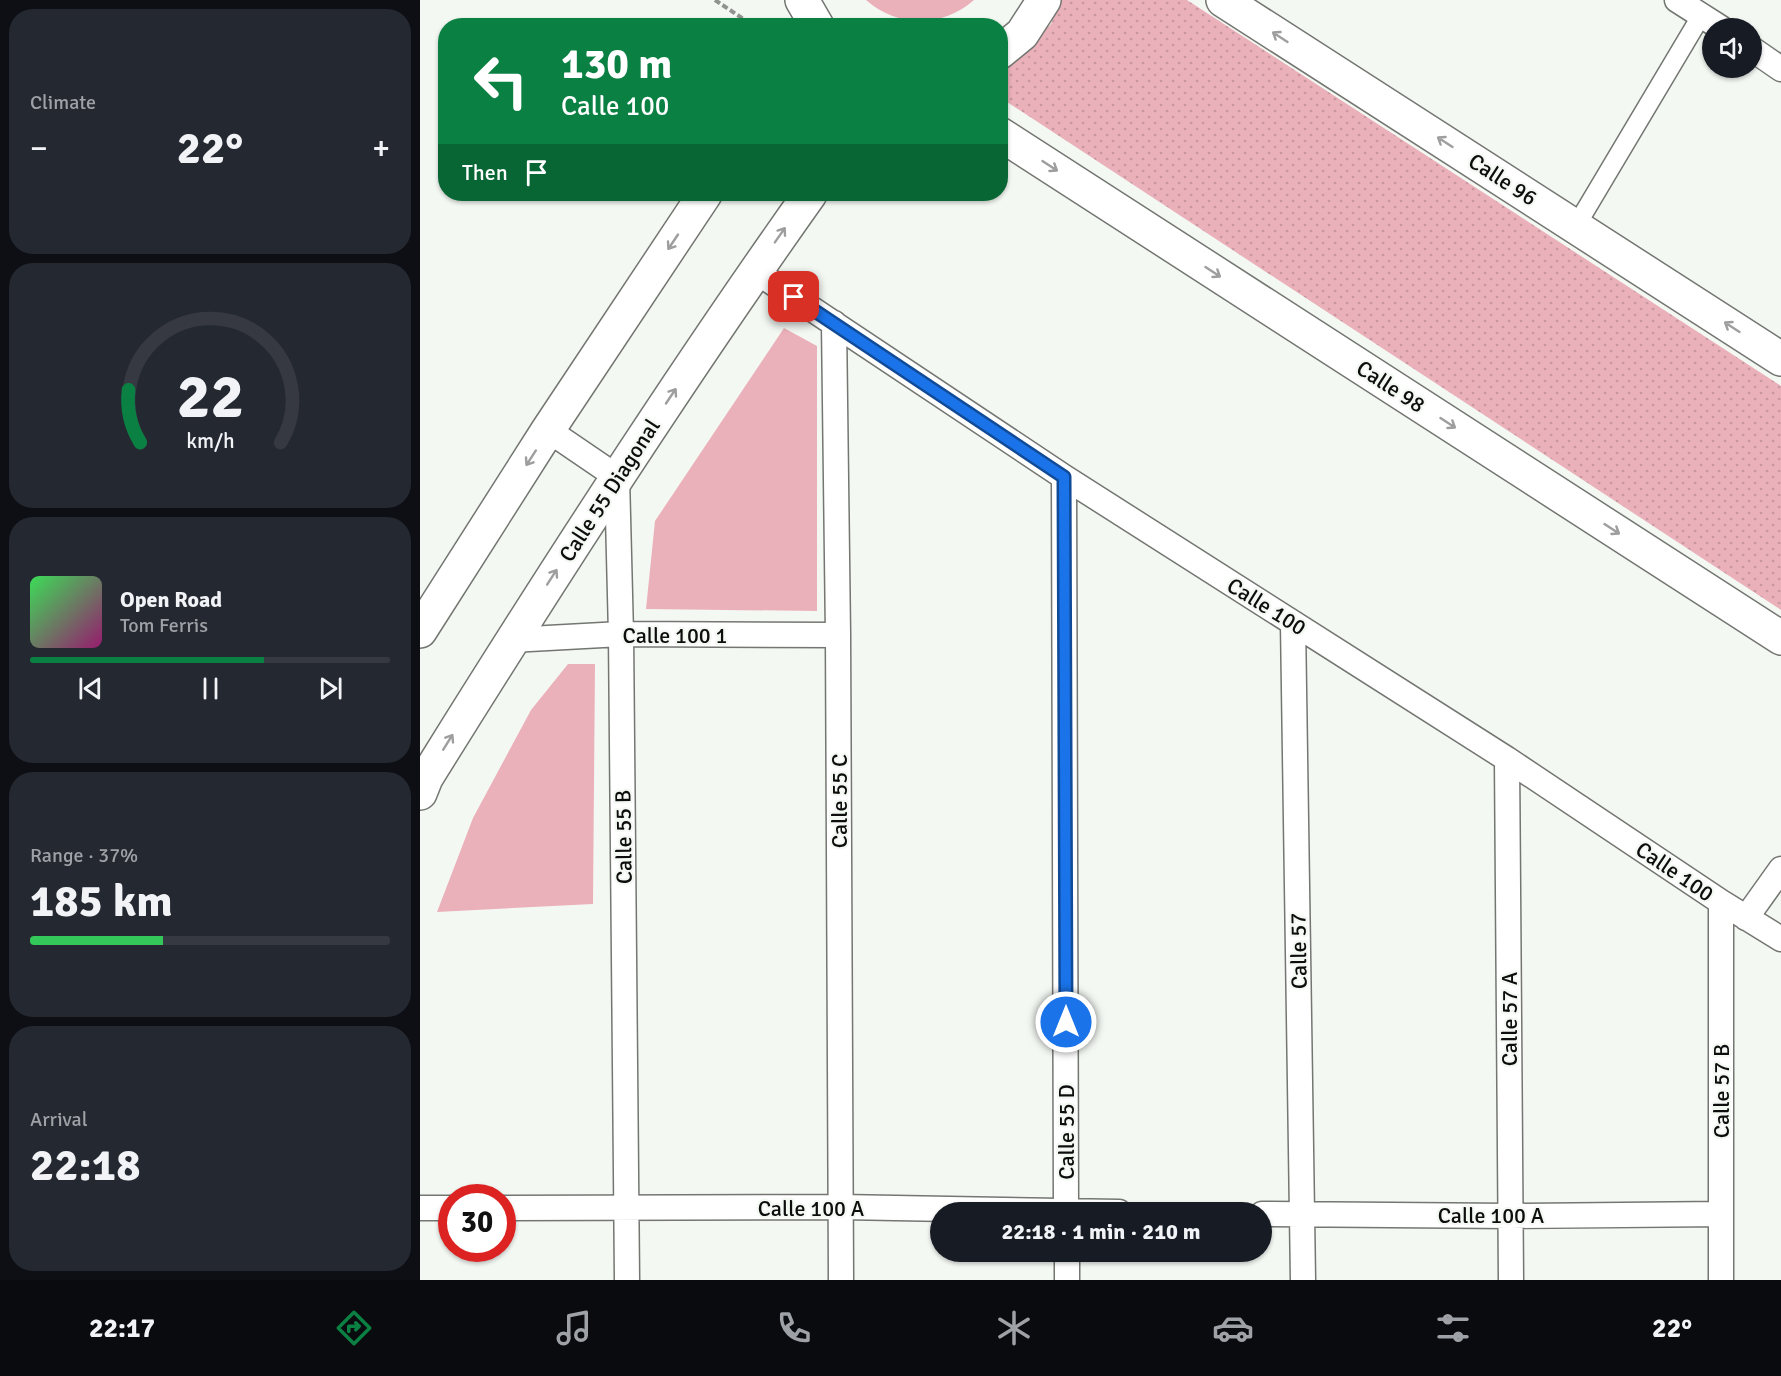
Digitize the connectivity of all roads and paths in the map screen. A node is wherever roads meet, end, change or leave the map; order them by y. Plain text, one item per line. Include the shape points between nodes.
1 (715, 0) edge
2 (1044, 0) edge
3 (1223, 0) edge
4 (1677, 0) edge
5 (742, 18) edge
6 (1705, 18) edge
7 (1702, 36) edge
8 (1008, 46) edge
9 (1762, 56) edge
10 (1781, 69) edge
11 (1008, 139) edge
12 (700, 201) edge
13 (805, 201) edge
14 (1576, 226) junction
15 (755, 272) junction
16 (834, 323) junction
17 (1781, 359) edge
18 (548, 430) junction
19 (617, 477) junction
20 (1064, 477) junction
21 (1293, 622) junction
22 (420, 631) edge
23 (621, 634) junction
24 (838, 635) junction
25 (1781, 638) edge
26 (511, 640) junction
27 (1507, 759) junction
28 (420, 793) edge
29 (1781, 869) edge
30 (1721, 902) junction
31 (1746, 918) junction
32 (1781, 939) edge
33 (1066, 1202) edge
34 (841, 1207) junction
35 (420, 1208) edge
36 (438, 1208) edge
37 (516, 1208) edge
38 (627, 1208) junction
39 (930, 1209) edge
40 (1272, 1214) edge
41 (1720, 1214) junction
42 (1303, 1215) junction
43 (1510, 1216) junction
44 (1067, 1262) edge
45 (627, 1280) edge
46 (841, 1280) edge
47 (1067, 1280) edge
48 (1303, 1280) edge
49 (1511, 1280) edge
50 (1720, 1280) edge

1 - 5 path
2 - 8 main road via 1023,34
14 -> 3 main road, Calle 96
4 - 6 street
7 - 14 street
9 - 10 street
11 -> 25 main road, Calle 98
12 -> 18 main road
15 -> 13 main road, Calle 55 Diagonal
17 -> 14 main road, Calle 96
15 - 16 street, Calle 100
19 -> 15 main road, Calle 55 Diagonal
16 - 20 street, Calle 100
16 - 24 street, Calle 55 C
18 - 19 street
18 -> 22 main road
19 - 23 street, Calle 55 B
26 -> 19 main road, Calle 55 Diagonal
20 - 21 street, Calle 100
20 - 33 street, Calle 55 D
21 - 27 street, Calle 100
21 - 42 street, Calle 57
23 - 24 street, Calle 100 1
23 - 26 street, Calle 100 1
23 - 38 street, Calle 55 B
24 - 34 street, Calle 55 C
28 -> 26 main road, Calle 55 Diagonal
27 - 30 street, Calle 100
27 - 43 street, Calle 57 A
29 - 31 street
30 - 31 street, Calle 100
30 - 41 street, Calle 57 B
31 - 32 street, Calle 100
34 - 38 street, Calle 100 A
34 - 39 street, Calle 100 A
34 - 46 street, Calle 55 C
35 - 36 street
37 - 38 street, Calle 100 A
38 - 45 street, Calle 55 B
40 - 42 street, Calle 100 A
41 - 43 street, Calle 100 A
41 - 50 street, Calle 57 B
42 - 43 street, Calle 100 A
42 - 48 street, Calle 57
43 - 49 street, Calle 57 A
44 - 47 street

